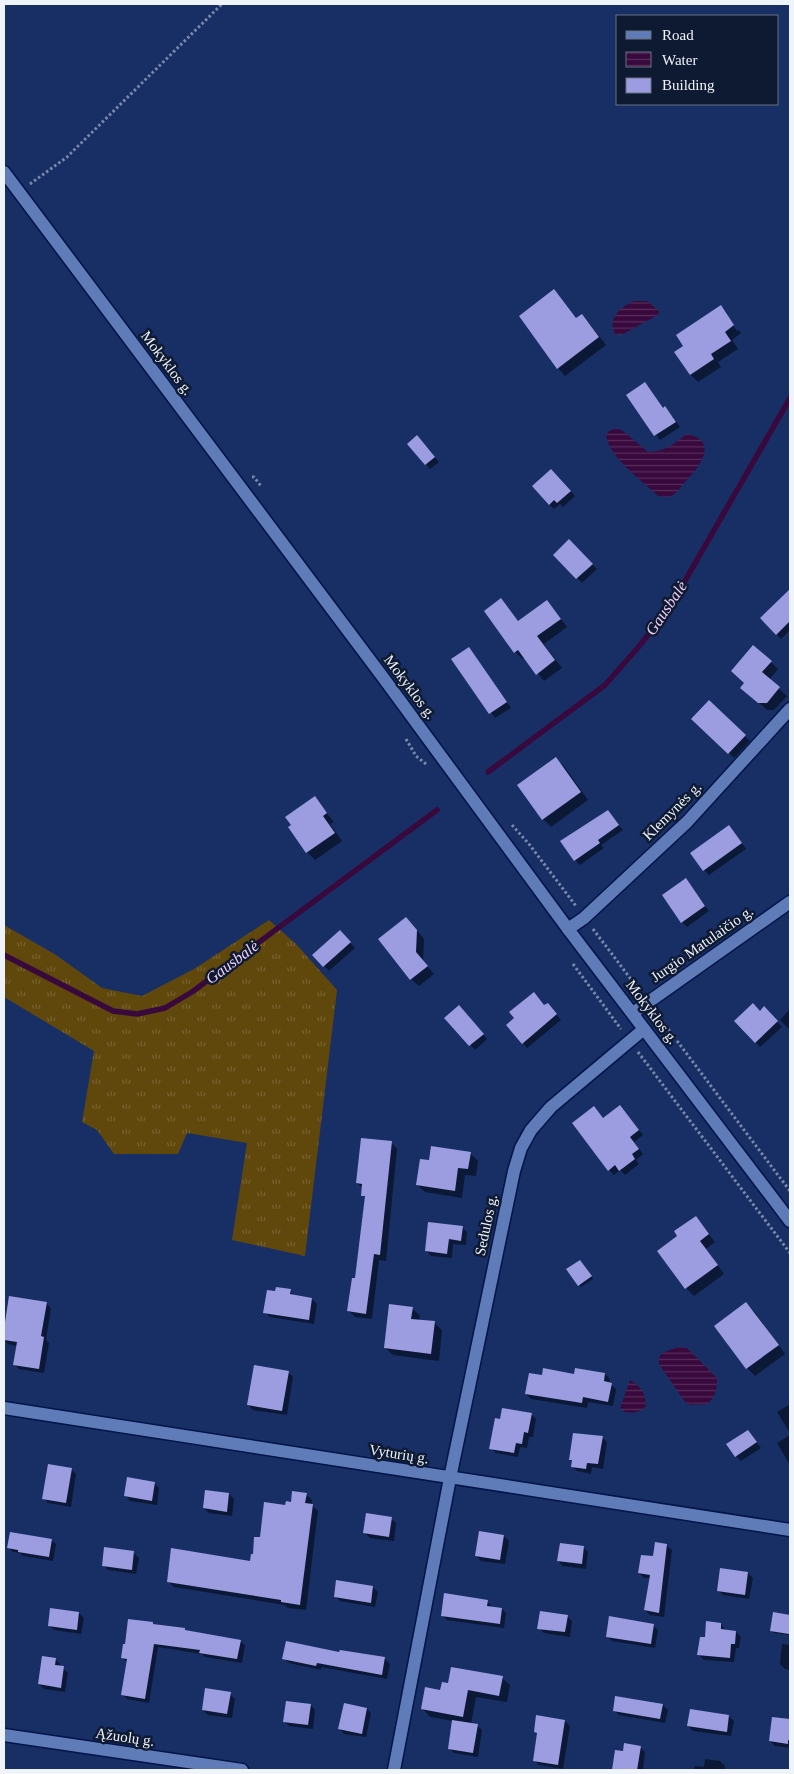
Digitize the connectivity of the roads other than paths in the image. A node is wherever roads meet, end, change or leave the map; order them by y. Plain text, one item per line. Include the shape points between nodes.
1 (4, 172) edge
2 (790, 708) edge
3 (790, 902) edge
4 (568, 929) junction
5 (633, 1013) junction
6 (644, 1029) junction
7 (790, 1221) edge
8 (4, 1408) edge
9 (450, 1478) junction
10 (790, 1530) edge
11 (4, 1735) edge
12 (242, 1770) edge
13 (394, 1770) edge

1 - 4 street, Mokyklos g.
2 - 4 street, Klemynės g. via 686,822 584,918
3 - 5 street, Jurgio Matulaičio g.
4 - 5 street, Mokyklos g.
5 - 6 street, Mokyklos g.
6 - 7 street, Mokyklos g.
6 - 9 street, Sedulos g. via 551,1107 531,1130 521,1148
8 - 9 street, Vyturių g.
9 - 10 street, Vyturių g.
9 - 13 street, Sedulos g.
11 - 12 street, Ąžuolų g.

